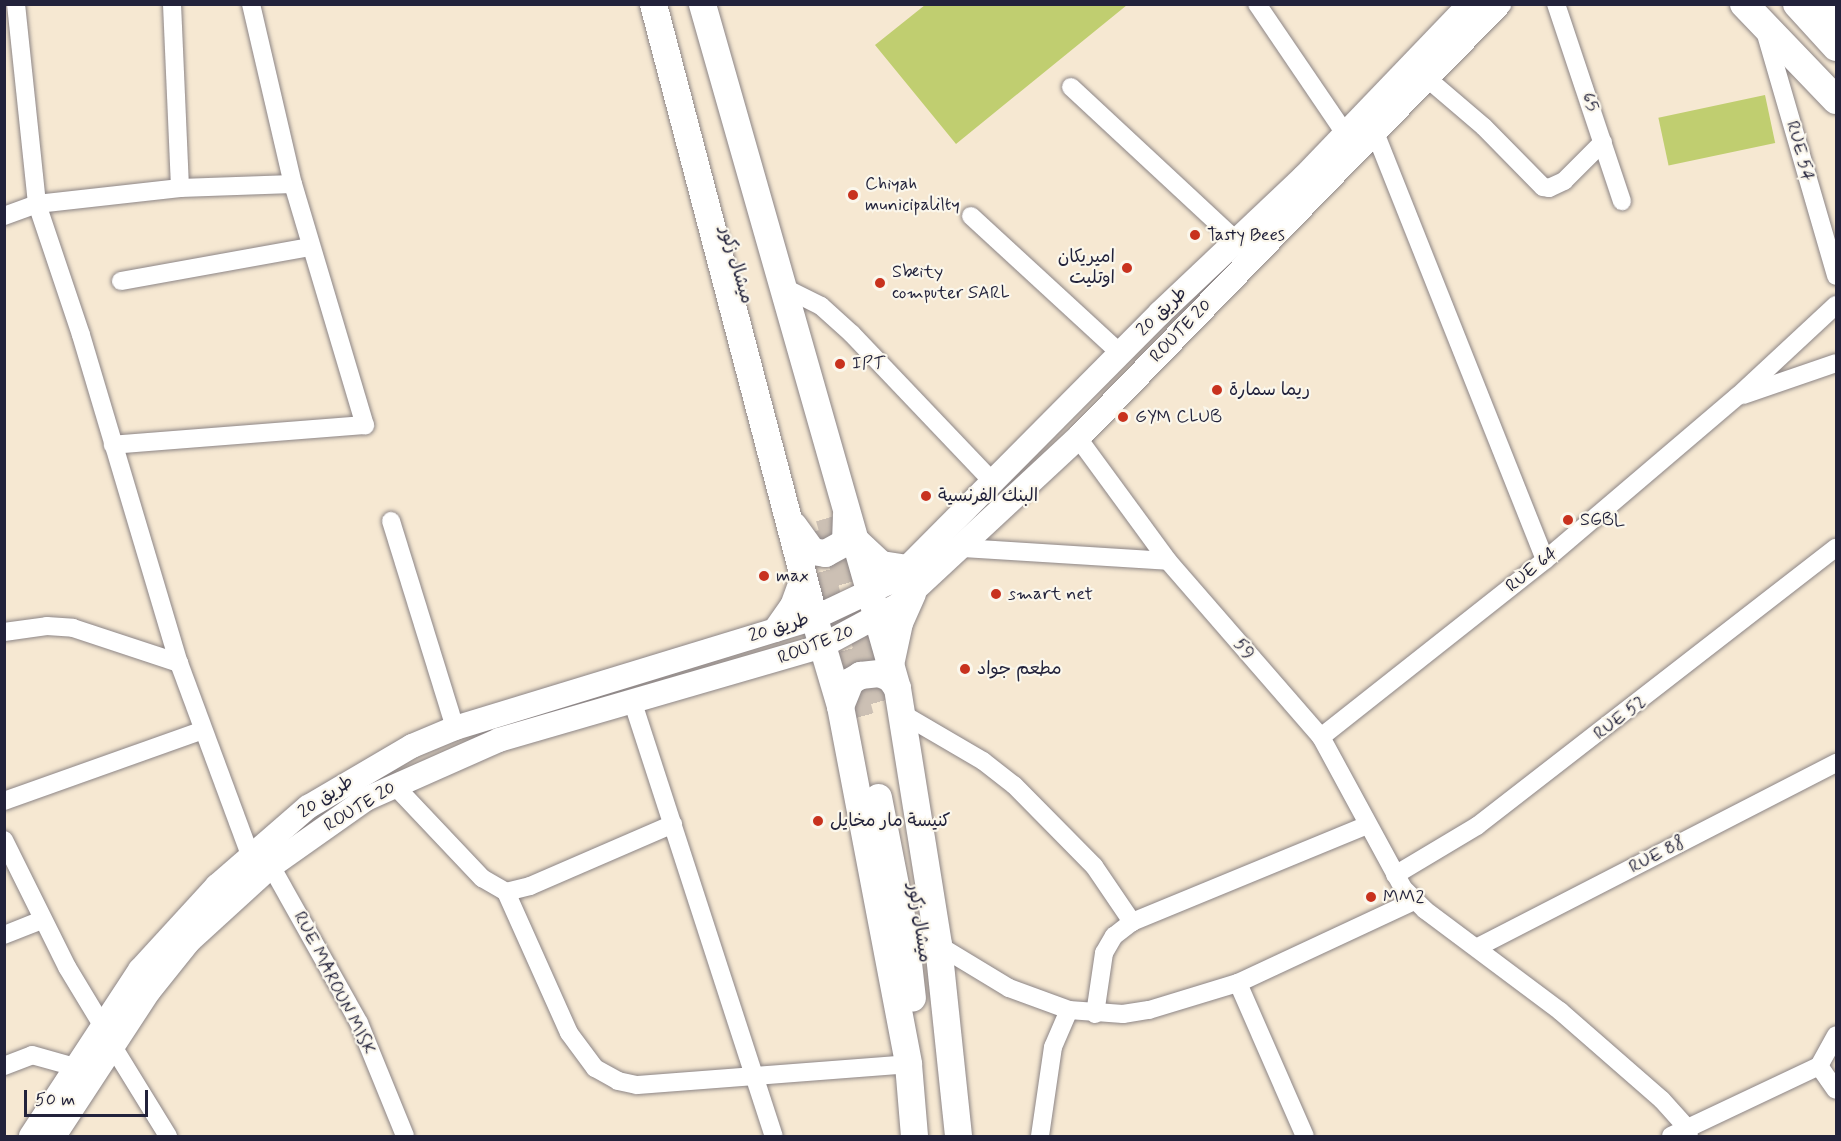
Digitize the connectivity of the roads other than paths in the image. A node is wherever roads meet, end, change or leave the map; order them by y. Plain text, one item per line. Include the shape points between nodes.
1 (16, 4) edge
2 (172, 4) edge
3 (251, 4) edge
4 (653, 4) edge
5 (665, 4) edge
6 (690, 4) edge
7 (702, 4) edge
8 (1257, 4) edge
9 (1470, 4) edge
10 (1499, 4) edge
11 (1556, 4) edge
12 (1744, 4) edge
13 (1797, 4) edge
14 (1824, 4) edge
15 (1767, 16) edge
16 (1836, 17) edge
17 (1836, 47) edge
18 (1836, 77) edge
19 (1429, 80) junction
20 (1071, 87) dead end
21 (1836, 100) edge
22 (1346, 135) junction
23 (1376, 135) junction
24 (1603, 142) junction
25 (293, 184) junction
26 (180, 188) junction
27 (1622, 201) dead end
28 (37, 204) junction
29 (4, 216) edge
30 (971, 216) dead end
31 (1236, 241) junction
32 (310, 247) junction
33 (1836, 276) edge
34 (121, 281) dead end
35 (785, 288) junction
36 (1836, 305) edge
37 (1119, 353) junction
38 (1836, 363) edge
39 (1738, 396) junction
40 (1078, 438) junction
41 (114, 445) junction
42 (994, 483) junction
43 (818, 518) junction
44 (391, 521) dead end
45 (855, 538) junction
46 (963, 548) junction
47 (1836, 548) edge
48 (1545, 560) junction
49 (1168, 561) junction
50 (908, 567) junction
51 (803, 575) junction
52 (878, 588) junction
53 (897, 605) junction
54 (795, 624) junction
55 (4, 632) edge
56 (804, 652) junction
57 (178, 663) junction
58 (873, 698) junction
59 (633, 703) junction
60 (455, 728) junction
61 (201, 731) junction
62 (1321, 737) junction
63 (1836, 763) edge
64 (395, 786) junction
65 (4, 801) edge
66 (673, 824) junction
67 (1367, 825) junction
68 (4, 840) edge
69 (250, 855) junction
70 (271, 866) junction
71 (1395, 875) junction
72 (506, 892) junction
73 (1414, 901) junction
74 (42, 920) junction
75 (1132, 922) junction
76 (4, 935) edge
77 (938, 945) junction
78 (1478, 947) junction
79 (1238, 984) junction
80 (1069, 1010) junction
81 (1095, 1014) junction
82 (107, 1035) junction
83 (1836, 1035) edge
84 (908, 1064) junction
85 (4, 1066) edge
86 (1819, 1066) junction
87 (75, 1067) junction
88 (755, 1077) junction
89 (1836, 1090) edge
90 (1688, 1132) edge
91 (768, 1135) edge
92 (31, 1137) edge
93 (54, 1137) edge
94 (168, 1137) edge
95 (405, 1137) edge
96 (915, 1137) edge
97 (929, 1137) edge
98 (944, 1137) edge
99 (957, 1137) edge
100 (1040, 1137) edge
101 (1305, 1137) edge
102 (1671, 1137) edge

1 - 28 street
2 - 26 street
3 - 25 street
4 - 43 main road
5 - 43 main road, ميشال زكور
6 - 43 main road, ميشال زكور
7 - 35 main road
8 - 22 street
9 - 22 main road, طريق 20
10 - 19 main road, ROUTE 20
11 - 24 street, 65
12 - 15 highway
13 - 17 highway
14 - 16 highway
15 - 18 highway
15 - 21 highway
15 - 33 street, RUE 54
19 - 23 main road, ROUTE 20
19 - 24 street via 1484,127 1543,187 1549,189 1564,181
20 - 31 street
22 - 31 main road, طريق 20
23 - 40 main road, ROUTE 20
23 - 48 street
24 - 27 street, 65
25 - 26 street
25 - 32 street
26 - 28 street
28 - 29 street
28 - 41 street
30 - 37 street
31 - 37 main road, طريق 20
32 - 34 street
32 - 41 street via 365,425
35 - 42 street via 821,306 852,334
35 - 43 main road
36 - 39 street, RUE 64
37 - 42 main road, طريق 20
38 - 39 street, RUE 64
39 - 48 street, RUE 64
40 - 46 main road, ROUTE 20
40 - 49 street, 59
41 - 57 street
42 - 50 main road, طريق 20
43 - 45 main road
43 - 51 main road
44 - 60 street
45 - 50 main road via 882,563
45 - 52 main road
46 - 49 street
46 - 53 main road, ROUTE 20
47 - 71 street, RUE 52 via 1477,826
48 - 62 street, RUE 64
49 - 62 street, 59
50 - 52 main road, طريق 20
51 - 54 main road
51 - 54 main road via 792,606
52 - 53 main road
52 - 54 main road, طريق 20
53 - 56 main road, ROUTE 20
53 - 58 main road
53 - 58 main road via 901,623
54 - 56 main road
54 - 60 main road, طريق 20
55 - 57 street via 47,626 73,628
56 - 58 main road
56 - 58 main road
56 - 59 main road, ROUTE 20
57 - 61 street
58 - 75 street via 982,761 1014,785 1094,866
58 - 77 main road
58 - 84 main road
58 - 97 main road, ميشال زكور
58 - 98 main road, ميشال زكور via 923,943
59 - 64 main road, ROUTE 20 via 499,740
59 - 66 street
60 - 69 main road, طريق 20 via 354,778 308,807
61 - 65 street
61 - 69 street
62 - 67 street, 59
63 - 78 street, RUE 88
64 - 70 main road, ROUTE 20 via 366,799
64 - 72 street via 482,878
66 - 72 street via 530,886
66 - 88 street
67 - 71 street, 59
67 - 75 street
68 - 74 street
69 - 82 main road, طريق 20 via 178,925
70 - 82 main road, ROUTE 20 via 189,942
70 - 95 street, RUE MAROUN MISK via 359,1023
71 - 73 street, 59
72 - 88 street via 546,988 582,1056 595,1068 618,1081 637,1085
73 - 78 street, 59
73 - 79 street
74 - 76 street
74 - 82 street
75 - 81 street via 1114,936 1104,953
77 - 80 street via 1009,988
77 - 99 main road
78 - 90 street, 59 via 1569,1018 1662,1100
79 - 81 street via 1149,1010
79 - 101 street
80 - 81 street
80 - 100 street via 1053,1047
82 - 87 main road, طريق 20
82 - 93 main road, ROUTE 20
82 - 94 street
83 - 86 street
84 - 88 street
84 - 96 main road
85 - 87 street via 32,1055
86 - 89 street
86 - 90 street
87 - 92 main road, طريق 20
88 - 91 street
90 - 102 street

